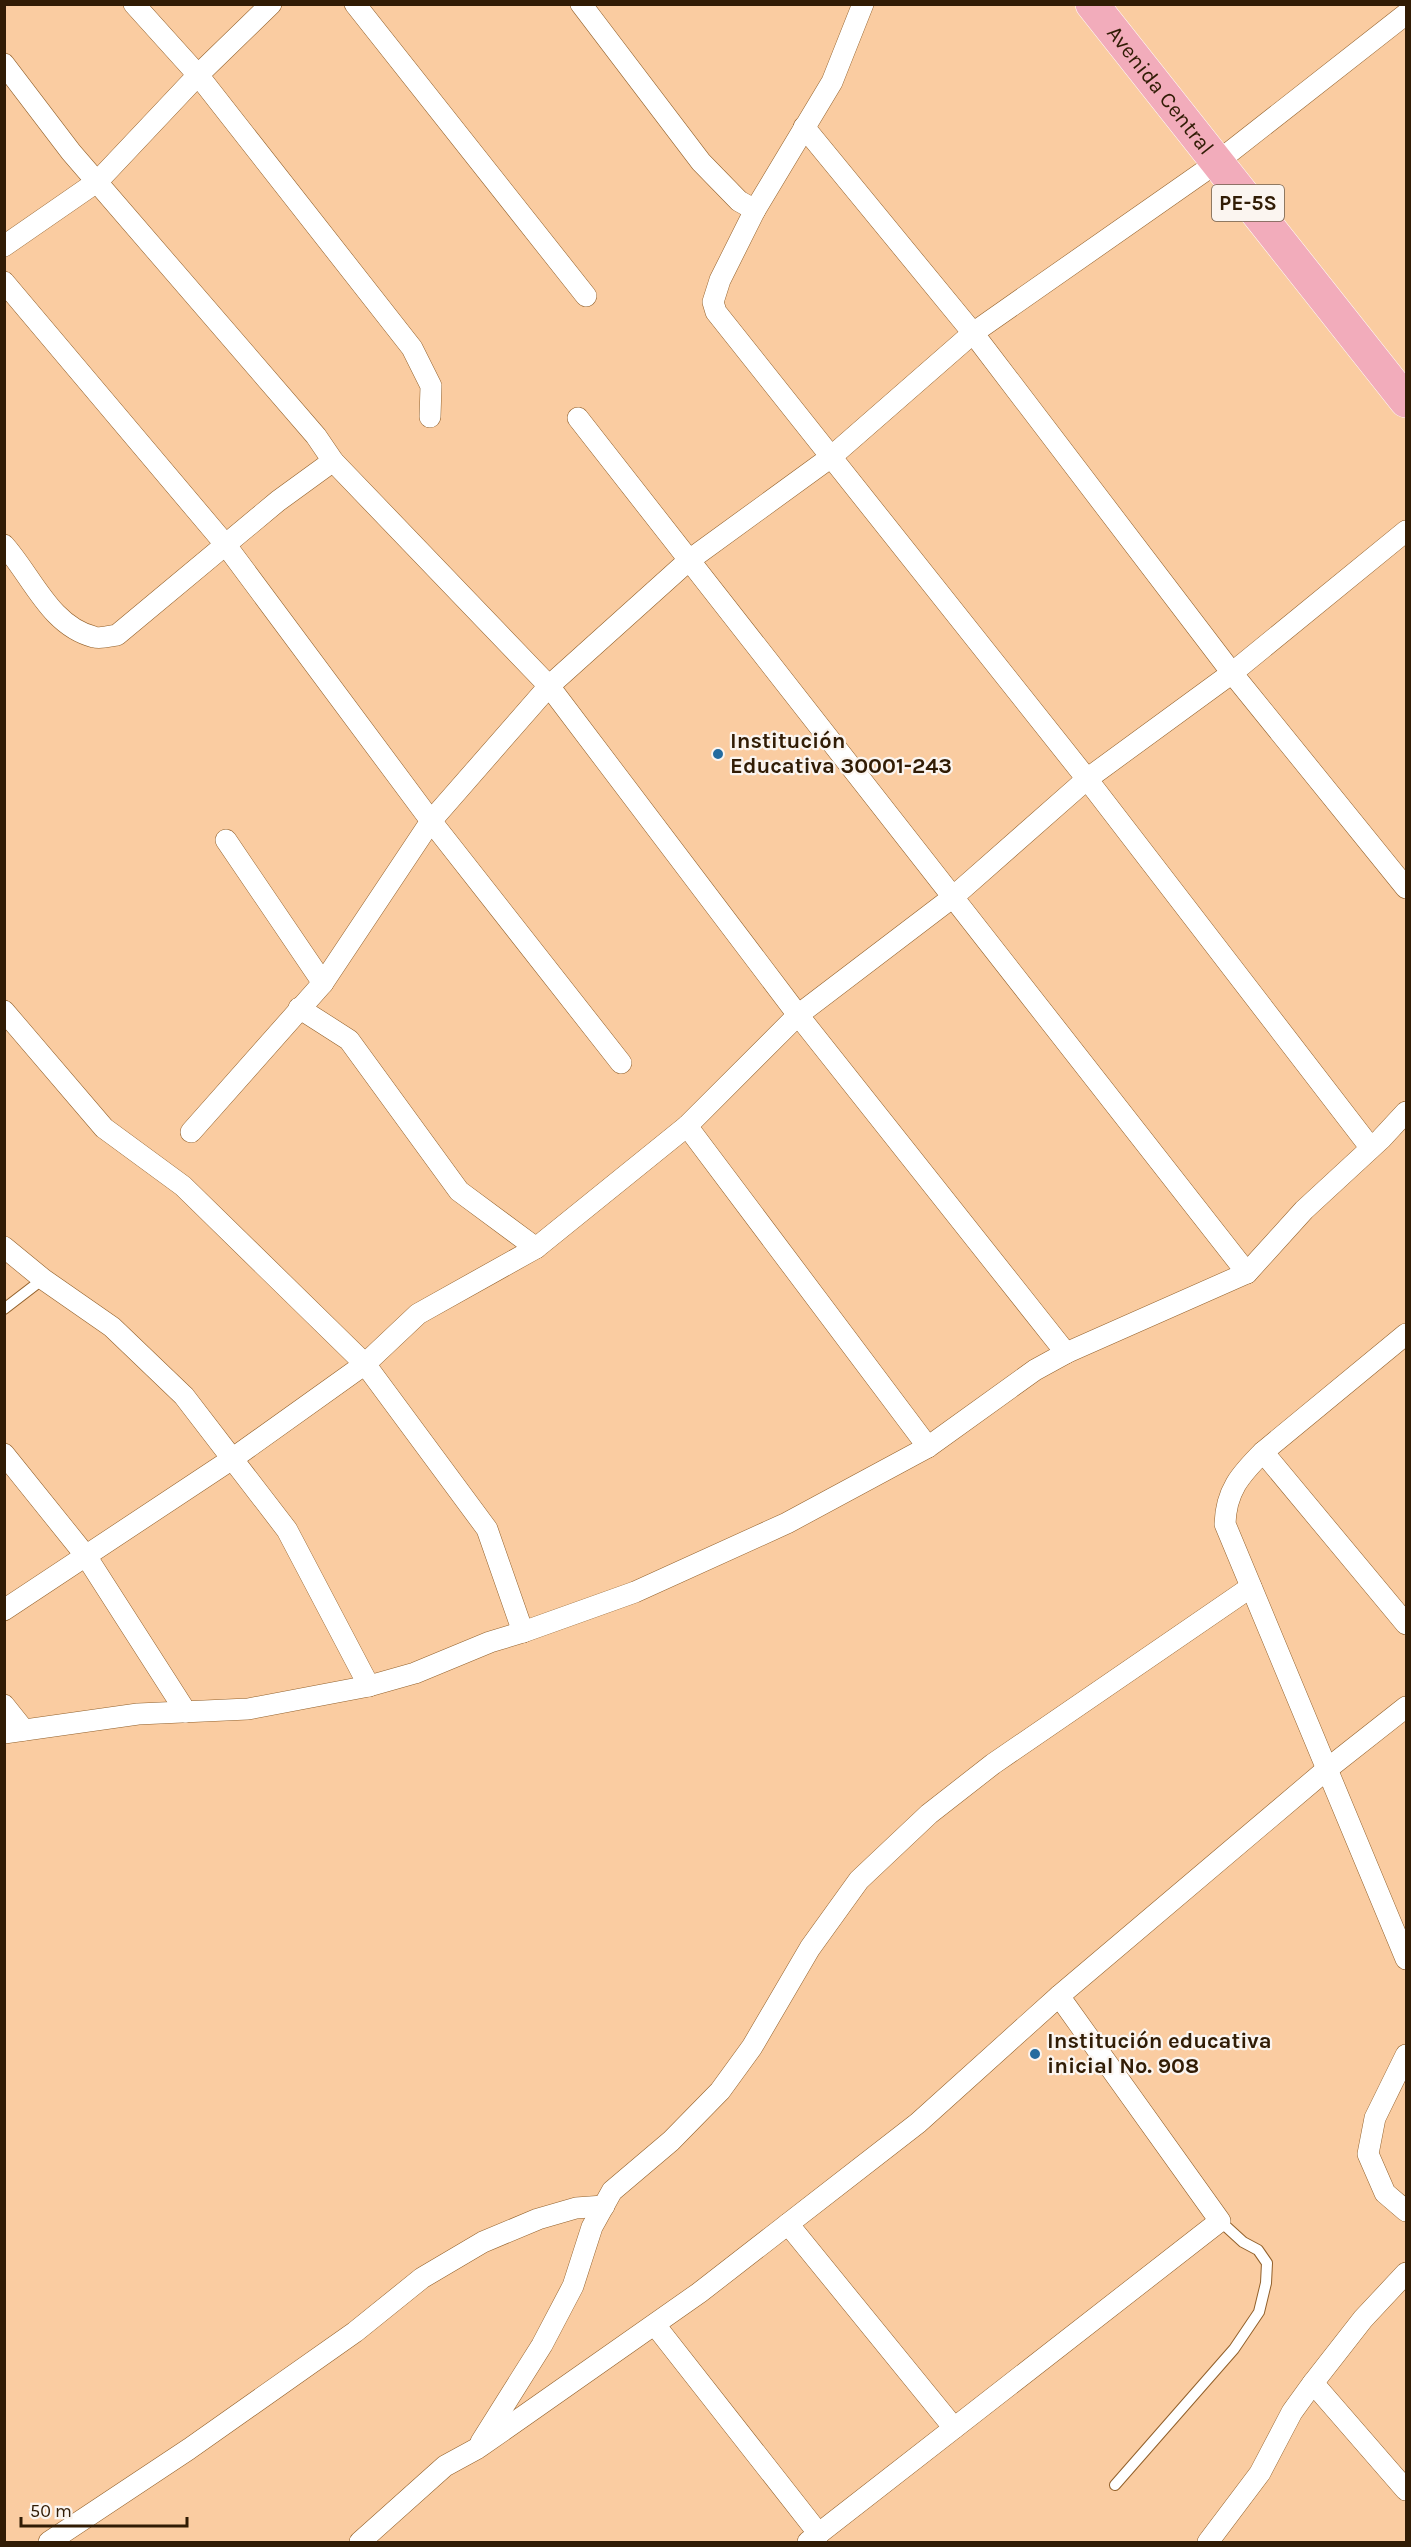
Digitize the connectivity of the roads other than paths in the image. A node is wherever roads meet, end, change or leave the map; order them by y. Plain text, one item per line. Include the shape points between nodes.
1 (134, 4) edge
2 (271, 4) edge
3 (355, 4) edge
4 (581, 4) edge
5 (863, 4) edge
6 (1092, 4) edge
7 (1407, 14) edge
8 (4, 64) edge
9 (198, 75) junction
10 (804, 127) junction
11 (1216, 163) junction
12 (98, 181) junction
13 (755, 210) junction
14 (4, 246) edge
15 (4, 282) edge
16 (586, 296) dead end
17 (973, 333) junction
18 (1407, 401) edge
19 (430, 417) dead end
20 (578, 418) dead end
21 (831, 457) junction
22 (333, 461) junction
23 (1407, 531) edge
24 (225, 544) junction
25 (4, 545) edge
26 (688, 561) junction
27 (1232, 673) junction
28 (549, 686) junction
29 (1088, 779) junction
30 (431, 820) junction
31 (226, 840) dead end
32 (1407, 888) edge
33 (953, 897) junction
34 (323, 983) junction
35 (299, 1008) junction
36 (4, 1011) edge
37 (798, 1015) junction
38 (621, 1063) dead end
39 (1407, 1112) edge
40 (687, 1126) junction
41 (191, 1132) dead end
42 (1370, 1147) junction
43 (4, 1247) edge
44 (536, 1248) junction
45 (1247, 1273) junction
46 (43, 1279) junction
47 (4, 1310) edge
48 (1407, 1334) edge
49 (1066, 1353) junction
50 (365, 1364) junction
51 (928, 1447) junction
52 (1263, 1452) junction
53 (4, 1454) edge
54 (232, 1459) junction
55 (86, 1556) junction
56 (1251, 1587) junction
57 (4, 1610) edge
58 (1407, 1624) edge
59 (523, 1632) junction
60 (369, 1686) junction
61 (4, 1705) edge
62 (1407, 1707) edge
63 (186, 1712) junction
64 (14, 1732) edge
65 (1326, 1770) junction
66 (1407, 1959) edge
67 (1059, 1996) junction
68 (1407, 2055) edge
69 (604, 2206) junction
70 (1407, 2211) edge
71 (1220, 2221) junction
72 (788, 2224) junction
73 (1407, 2273) edge
74 (655, 2325) junction
75 (1313, 2383) junction
76 (954, 2428) junction
77 (478, 2448) junction
78 (1114, 2485) dead end
79 (1407, 2490) edge
80 (814, 2538) edge
81 (49, 2542) edge
82 (360, 2542) edge
83 (1208, 2542) edge

1 - 9 street
2 - 9 street
3 - 16 street
4 - 13 street via 701,162 739,201
5 - 10 street via 832,82
6 - 11 highway, Avenida Central / PE-5S
7 - 11 street
8 - 12 street
9 - 12 street
9 - 19 street via 412,348 431,386
10 - 13 street
10 - 17 street
11 - 17 street
11 - 18 highway, Avenida Central / PE-5S
12 - 14 street
12 - 22 street via 316,436
13 - 21 street via 712,302
15 - 24 street
17 - 21 street
17 - 27 street
20 - 26 street
21 - 26 street
21 - 29 street
22 - 24 street
22 - 28 street
23 - 27 street
24 - 25 street via 117,635 96,638 77,631 47,605
24 - 30 street
26 - 28 street
26 - 33 street
27 - 29 street
27 - 32 street
28 - 30 street
28 - 37 street
29 - 33 street
29 - 42 street
30 - 34 street
30 - 38 street
31 - 34 street
33 - 37 street
33 - 45 street
34 - 35 street
35 - 41 street
35 - 44 street via 349,1040 459,1191
36 - 50 street via 104,1128 183,1186
37 - 40 street
37 - 49 street
39 - 42 street
40 - 44 street
40 - 51 street
42 - 45 street via 1304,1210
43 - 46 street
44 - 50 street via 418,1314
45 - 49 street
46 - 47 lane
46 - 54 street via 120,1334 184,1396
48 - 52 street
49 - 51 street via 1035,1370
50 - 54 street
50 - 59 street via 487,1528
51 - 59 street via 787,1523 667,1578
52 - 56 street via 1242,1473 1225,1506 1225,1524
52 - 58 street
53 - 55 street
54 - 55 street
54 - 60 street via 287,1530
55 - 57 street
55 - 63 street
56 - 65 street
56 - 69 street via 993,1764 921,1821 859,1880 810,1948 752,2047 720,2091 671,2141 612,2191
59 - 60 street
60 - 63 street via 248,1709
61 - 64 street
62 - 65 street
63 - 64 street via 138,1714
65 - 66 street
65 - 67 street
67 - 71 street
67 - 72 street via 918,2123
68 - 70 street via 1375,2118 1368,2154 1385,2193
69 - 77 street via 592,2227 573,2286 542,2345
69 - 81 street via 576,2208 538,2219 483,2242 422,2278 355,2332
71 - 76 street
71 - 78 lane via 1258,2250 1267,2263 1258,2312 1234,2349
72 - 74 street
72 - 76 street
73 - 75 street via 1363,2319
74 - 77 street
74 - 80 street
75 - 79 street
75 - 83 street via 1292,2412 1260,2474
76 - 80 street
77 - 82 street via 445,2466

